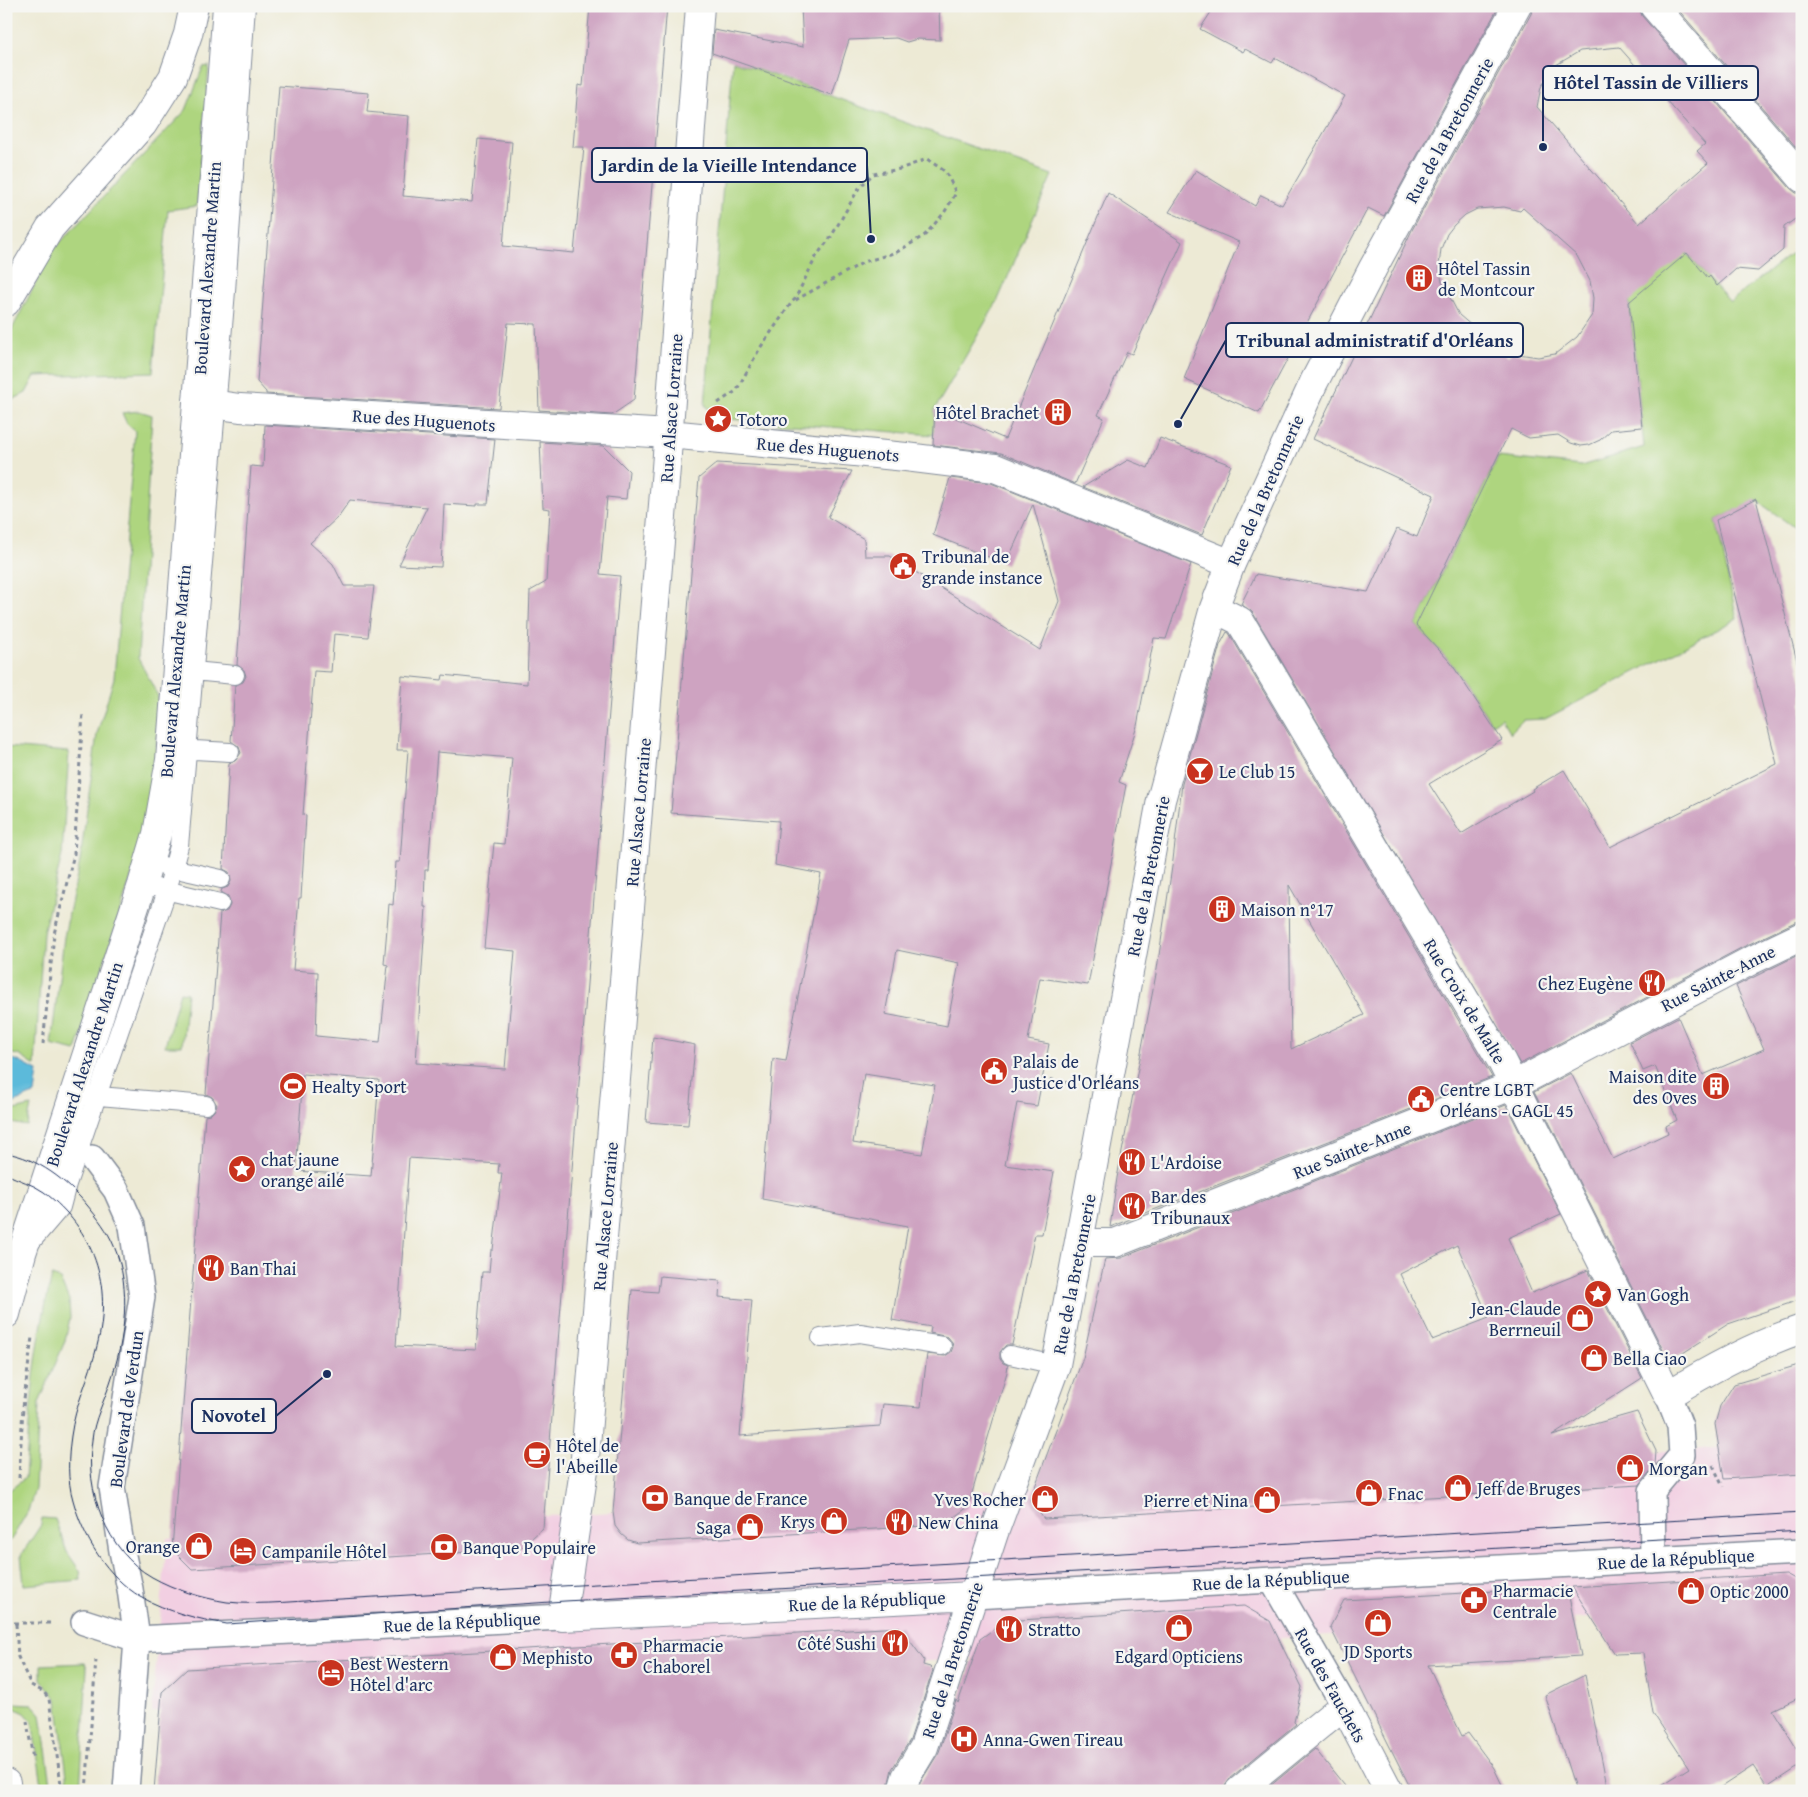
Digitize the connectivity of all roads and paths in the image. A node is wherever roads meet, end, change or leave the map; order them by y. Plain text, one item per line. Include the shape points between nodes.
1 (194, 6) edge
2 (227, 6) edge
3 (246, 6) edge
4 (700, 6) edge
5 (1517, 6) edge
6 (1654, 6) edge
7 (1802, 178) edge
8 (6, 302) edge
9 (792, 302) junction
10 (206, 403) junction
11 (713, 406) dead end
12 (669, 434) junction
13 (1231, 564) junction
14 (1214, 608) junction
15 (185, 671) junction
16 (235, 675) dead end
17 (83, 712) dead end
18 (179, 749) junction
19 (230, 752) dead end
20 (157, 877) junction
21 (220, 879) dead end
22 (220, 903) dead end
23 (1802, 936) edge
24 (43, 1044) dead end
25 (1042, 1078) dead end
26 (1076, 1085) dead end
27 (1514, 1085) junction
28 (85, 1095) junction
29 (206, 1105) dead end
30 (92, 1158) dead end
31 (1080, 1243) junction
32 (15, 1265) edge
33 (6, 1314) edge
34 (1802, 1329) edge
35 (821, 1338) dead end
36 (942, 1346) dead end
37 (1010, 1355) dead end
38 (28, 1357) dead end
39 (1056, 1365) junction
40 (1668, 1395) junction
41 (19, 1478) dead end
42 (1802, 1552) edge
43 (1653, 1560) junction
44 (1272, 1580) junction
45 (973, 1596) junction
46 (562, 1617) junction
47 (6, 1623) edge
48 (16, 1624) junction
49 (26, 1624) dead end
50 (92, 1624) joint
51 (136, 1639) junction
52 (1344, 1705) junction
53 (27, 1721) dead end
54 (33, 1765) dead end
55 (6, 1783) edge
56 (7, 1791) edge
57 (62, 1791) edge
58 (86, 1791) edge
59 (126, 1791) edge
60 (902, 1791) edge
61 (1239, 1791) edge
62 (1389, 1791) edge

1 - 8 street via 188,34 168,85 143,124 50,228
2 - 10 street, Boulevard Alexandre Martin
3 - 10 lane via 226,291
4 - 12 street, Rue Alsace Lorraine
5 - 13 street, Rue de la Bretonnerie via 1319,373
6 - 7 street
9 - 9 path via 859,188 873,174 927,159 946,172 956,193 925,236 897,252 864,262
9 - 11 path via 760,348 736,391
10 - 12 street, Rue des Huguenots via 240,408
10 - 15 street, Boulevard Alexandre Martin
12 - 13 street, Rue des Huguenots via 995,468
12 - 46 street, Rue Alsace Lorraine via 584,1470
13 - 14 street, Rue de la Bretonnerie
14 - 27 street, Rue Croix de Malte via 1240,621
14 - 31 street, Rue de la Bretonnerie via 1161,800
15 - 16 lane
15 - 18 street, Boulevard Alexandre Martin
17 - 24 path via 74,854 54,934
18 - 19 lane
18 - 20 street, Boulevard Alexandre Martin via 157,834
20 - 21 lane
20 - 22 lane
20 - 28 street, Boulevard Alexandre Martin
23 - 27 street, Rue Sainte-Anne
25 - 26 path
27 - 31 street, Rue Sainte-Anne via 1115,1243
27 - 40 street, Rue Croix de Malte
28 - 29 lane
28 - 32 street, Boulevard Alexandre Martin
30 - 51 street, Boulevard de Verdun via 116,1190 132,1226 142,1297 112,1487
31 - 39 street, Rue de la Bretonnerie
32 - 33 street, Boulevard Alexandre Martin
34 - 40 street via 1707,1371
35 - 36 lane via 860,1333
37 - 39 lane
38 - 41 path
39 - 45 street, Rue de la Bretonnerie
40 - 43 street, Rue Croix de Malte via 1680,1426 1682,1455 1652,1491
42 - 43 street, Rue de la République
43 - 44 street, Rue de la République
44 - 45 street, Rue de la République
44 - 52 street, Rue des Fauchets
45 - 46 street, Rue de la République
45 - 60 street, Rue de la Bretonnerie via 924,1748 906,1777
46 - 51 street, Rue de la République
47 - 48 path
48 - 49 path
48 - 57 path via 18,1656 31,1685 49,1699
50 - 51 street, Rue de la République
50 - 58 path
51 - 59 street, Boulevard de Verdun
52 - 61 street
52 - 62 street, Rue des Fauchets
53 - 54 path
55 - 56 street

